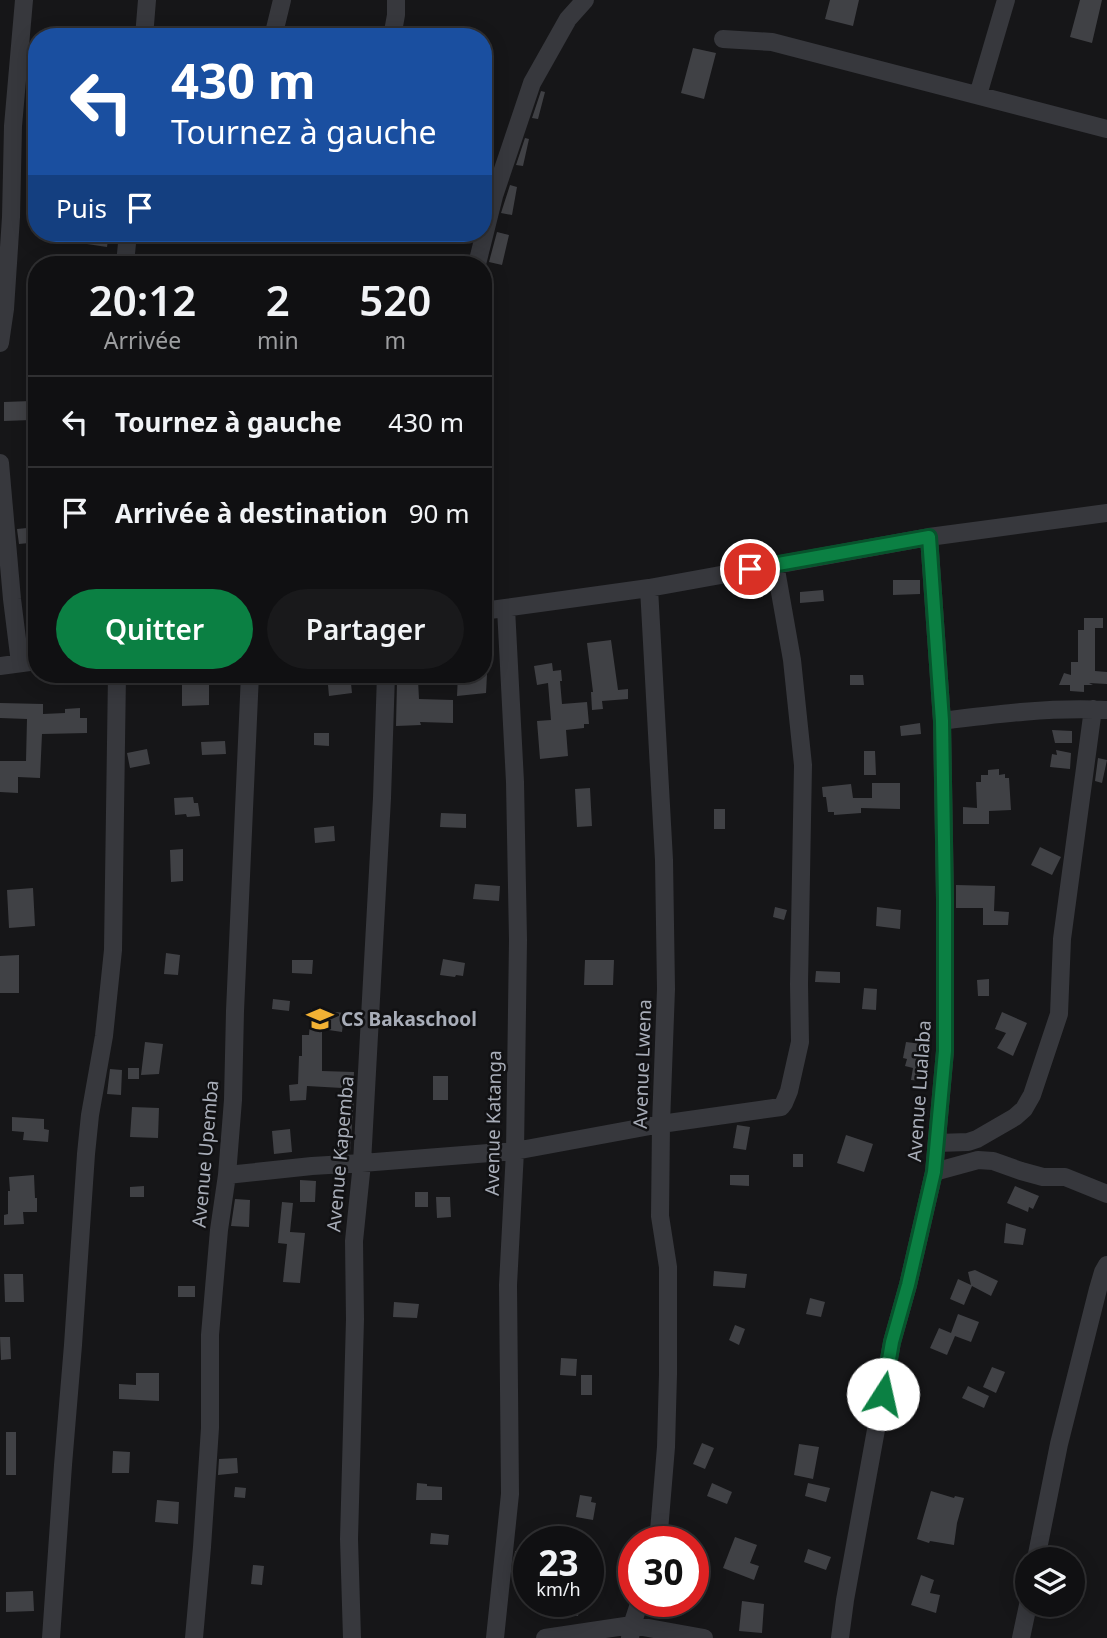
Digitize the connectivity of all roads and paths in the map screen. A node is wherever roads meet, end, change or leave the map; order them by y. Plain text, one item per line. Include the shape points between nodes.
1 (24, 0) edge
2 (147, 0) edge
3 (282, 0) edge
4 (396, 0) edge
5 (584, 0) edge
6 (1006, 0) edge
7 (145, 28) edge
8 (275, 28) edge
9 (394, 28) edge
10 (723, 39) dead end
11 (978, 95) junction
12 (1107, 129) edge
13 (492, 204) edge
14 (0, 343) edge
15 (0, 463) edge
16 (1107, 513) edge
17 (929, 537) junction
18 (775, 564) junction
19 (649, 588) junction
20 (506, 608) junction
21 (492, 610) edge
22 (28, 658) edge
23 (28, 662) edge
24 (0, 666) edge
25 (117, 683) edge
26 (250, 683) edge
27 (386, 683) edge
28 (1100, 710) edge
29 (942, 721) junction
30 (661, 1124) junction
31 (937, 1143) junction
32 (515, 1151) junction
33 (362, 1163) junction
34 (934, 1172) junction
35 (227, 1175) junction
36 (1107, 1194) edge
37 (1107, 1265) edge
38 (659, 1526) edge
39 (1038, 1547) edge
40 (1025, 1617) edge
41 (631, 1631) edge
42 (51, 1638) edge
43 (194, 1638) edge
44 (352, 1638) edge
45 (495, 1638) edge
46 (545, 1638) edge
47 (704, 1638) edge
48 (840, 1638) edge
49 (1021, 1638) edge

1 - 14 street
2 - 7 street
3 - 8 street
4 - 9 street
5 - 13 street via 532,83
6 - 11 street
10 - 11 street via 772,42
11 - 12 street
15 - 22 street via 12,599
16 - 17 street
17 - 18 street
17 - 29 street, Avenue Lualaba
18 - 19 street
18 - 30 street via 792,660 803,765 800,1042 781,1107
19 - 20 street
19 - 30 street, Avenue Lwena via 664,860
20 - 21 street
20 - 32 street, Avenue Katanga via 515,782
23 - 24 street
25 - 42 street via 113,950 86,1154
26 - 35 street, Avenue Upemba
27 - 33 street, Avenue Kapemba
28 - 29 street via 1070,708
28 - 31 street via 1062,939 1059,1014 1032,1095 1015,1117 977,1139
29 - 31 street, Avenue Lualaba via 945,1051
30 - 32 street
30 - 38 street, Avenue Lwena via 660,1216 668,1268 668,1374
31 - 34 street, Avenue Lualaba
32 - 33 street
32 - 45 street, Avenue Katanga via 508,1285 510,1494
33 - 35 street
33 - 44 street, Avenue Kapemba via 354,1241
34 - 36 street via 978,1160 993,1161 1043,1177 1065,1177
34 - 48 street, Avenue Lualaba via 892,1342
35 - 43 street, Avenue Upemba via 210,1335 210,1428
37 - 39 street via 1059,1444
40 - 49 street
41 - 46 street
41 - 47 street

